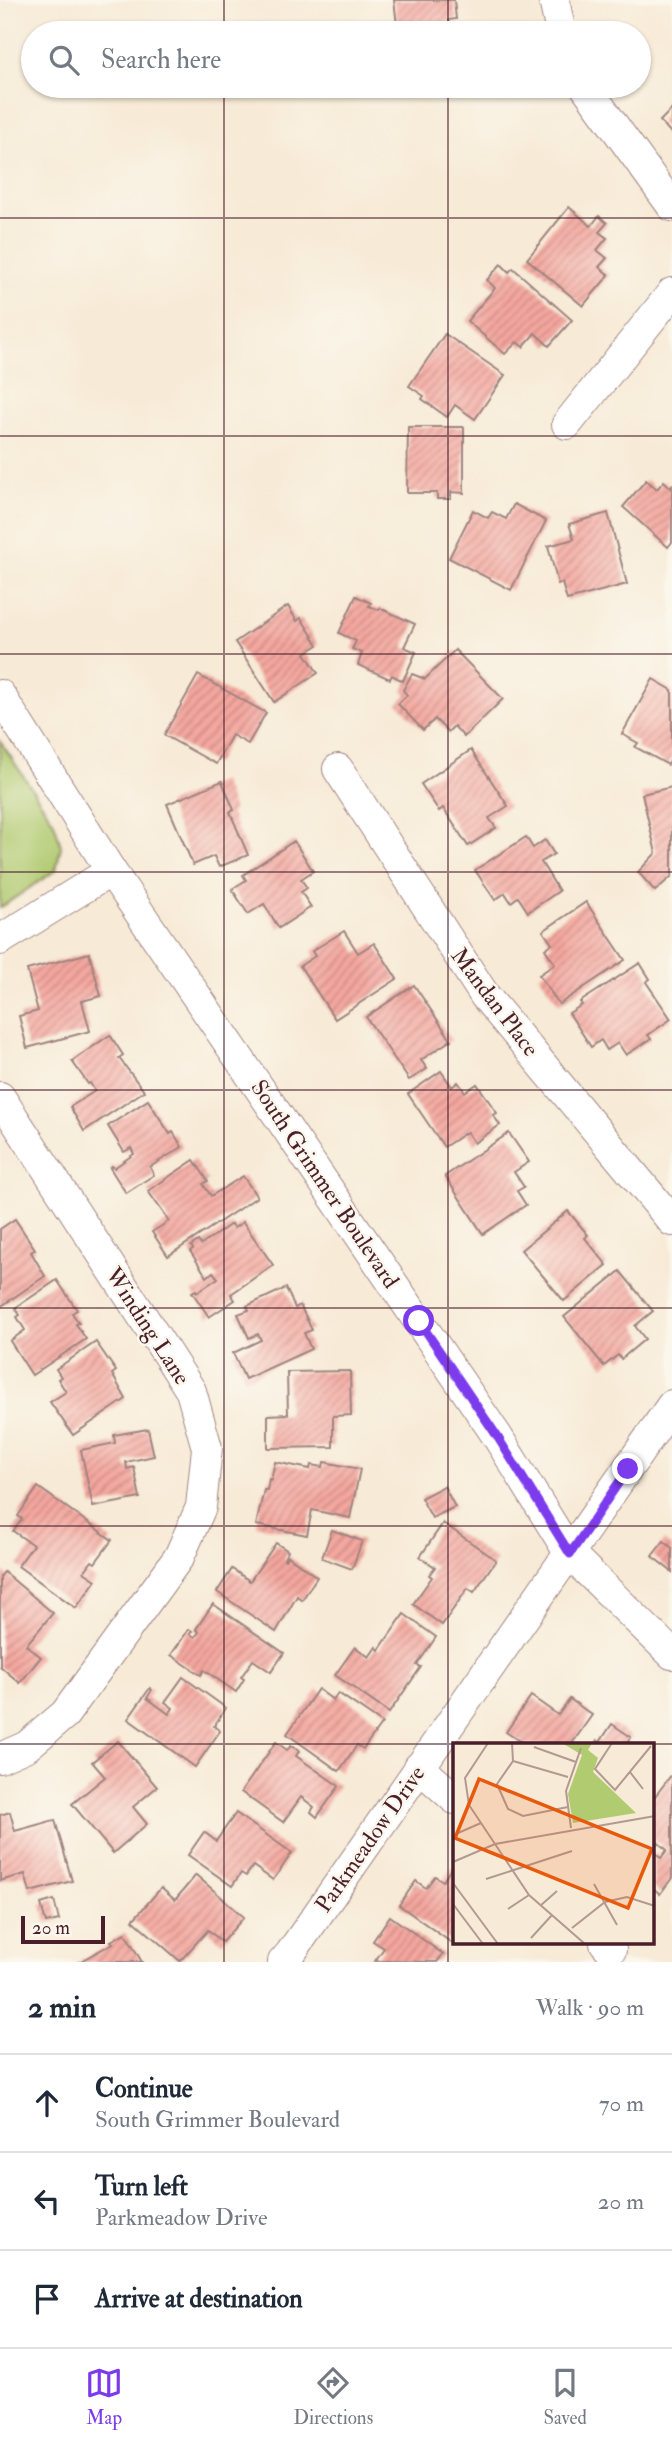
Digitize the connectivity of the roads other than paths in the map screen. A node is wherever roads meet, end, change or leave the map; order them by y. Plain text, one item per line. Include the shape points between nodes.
1 (554, 0) edge
2 (558, 21) edge
3 (594, 98) edge
4 (672, 206) edge
5 (672, 293) edge
6 (567, 424) dead end
7 (0, 695) edge
8 (338, 769) dead end
9 (111, 871) junction
10 (0, 940) edge
11 (0, 1097) edge
12 (672, 1221) edge
13 (672, 1405) edge
14 (570, 1554) junction
15 (672, 1654) edge
16 (0, 1758) edge
17 (419, 1767) junction
18 (453, 1797) edge
19 (290, 1959) edge

1 - 2 street
3 - 4 street
5 - 6 street
7 - 9 street, South Grimmer Boulevard
8 - 12 street, Mandan Place via 485,996
9 - 10 street
9 - 14 street, South Grimmer Boulevard via 443,1355
11 - 16 street, Winding Lane via 191,1391 207,1448 201,1507 179,1557 65,1714 27,1746
13 - 14 street, Parkmeadow Drive
14 - 15 street, South Grimmer Boulevard
14 - 17 street, Parkmeadow Drive
17 - 18 street
17 - 19 street, Parkmeadow Drive

